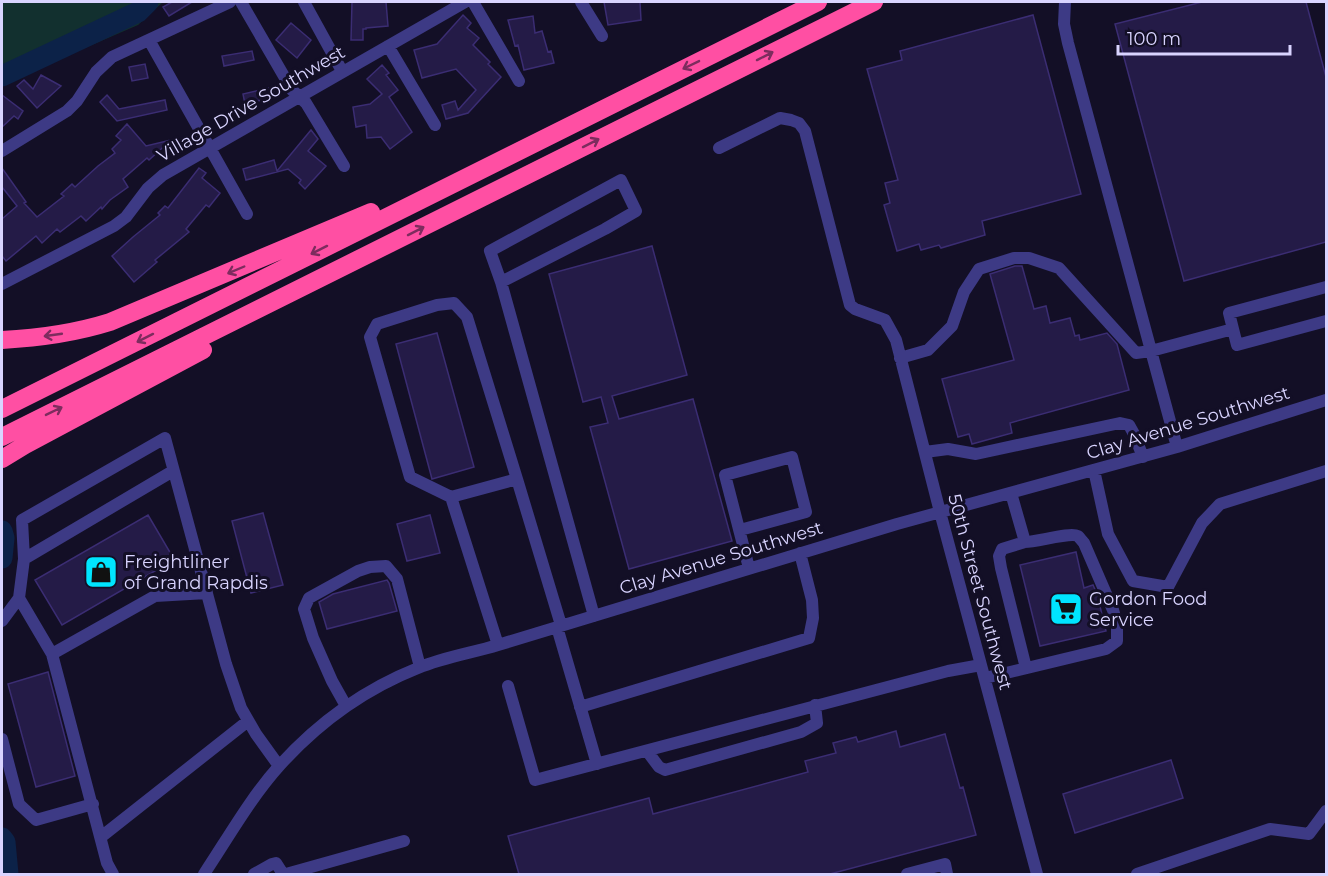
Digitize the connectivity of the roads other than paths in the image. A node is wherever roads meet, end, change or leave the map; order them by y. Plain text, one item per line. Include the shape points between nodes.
1 (230, 2) edge
2 (241, 2) edge
3 (304, 2) edge
4 (465, 2) edge
5 (473, 2) edge
6 (581, 2) edge
7 (818, 2) edge
8 (873, 2) edge
9 (1065, 2) edge
10 (602, 36) dead end
11 (149, 39) junction
12 (388, 46) junction
13 (342, 71) junction
14 (519, 81) dead end
15 (300, 97) junction
16 (435, 125) dead end
17 (211, 148) junction
18 (719, 148) dead end
19 (522, 149) junction
20 (2, 151) edge
21 (344, 166) dead end
22 (248, 214) dead end
23 (381, 248) junction
24 (501, 282) junction
25 (2, 284) edge
26 (1326, 287) edge
27 (1326, 321) edge
28 (1233, 330) junction
29 (2, 340) edge
30 (1151, 351) junction
31 (900, 358) junction
32 (1326, 400) edge
33 (2, 410) edge
34 (2, 437) edge
35 (1177, 447) junction
36 (925, 452) junction
37 (1143, 457) junction
38 (2, 459) edge
39 (1094, 470) junction
40 (173, 471) junction
41 (1326, 471) edge
42 (517, 479) junction
43 (1011, 493) junction
44 (451, 497) junction
45 (940, 512) junction
46 (740, 530) junction
47 (1025, 542) junction
48 (800, 553) junction
49 (24, 559) junction
50 (750, 568) junction
51 (207, 593) junction
52 (19, 598) junction
53 (594, 616) junction
54 (2, 621) edge
55 (559, 626) junction
56 (498, 645) junction
57 (52, 654) junction
58 (981, 665) junction
59 (420, 667) junction
60 (1026, 668) junction
61 (985, 678) junction
62 (508, 686) dead end
63 (815, 705) junction
64 (346, 706) junction
65 (580, 707) junction
66 (249, 721) junction
67 (2, 739) edge
68 (647, 750) junction
69 (597, 764) junction
70 (279, 766) junction
71 (93, 804) junction
72 (1326, 811) edge
73 (101, 837) junction
74 (404, 841) dead end
75 (113, 874) edge
76 (204, 874) edge
77 (254, 874) edge
78 (285, 874) edge
79 (907, 874) edge
80 (947, 874) edge
81 (1036, 874) edge
82 (1137, 874) edge

1 - 11 street
2 - 15 street via 292,90
3 - 13 street
4 - 12 street, Village Drive Southwest
5 - 14 street
6 - 10 street
7 -> 19 highway
23 -> 8 highway
9 - 30 street via 1068,43
11 - 17 street
11 - 20 street via 108,61 67,111
12 - 13 street, Village Drive Southwest
12 - 16 street
13 - 15 street, Village Drive Southwest
15 - 17 street, Village Drive Southwest
15 - 21 street
17 - 22 street
17 - 25 street, Village Drive Southwest via 155,181 130,213 114,226
18 - 31 street, 50th Street Southwest via 780,118 799,123 805,131 850,305 885,320
19 -> 29 highway via 120,319 70,333
19 -> 33 highway
34 -> 23 highway
23 - 38 highway via 231,335
24 - 24 street via 636,211 621,180 490,251
24 - 53 street
26 - 28 street via 1229,313
27 - 28 street via 1237,345
28 - 30 street
30 - 31 street via 1136,353 1059,268 1029,258 1014,258 979,269 964,292 952,326 928,350
30 - 35 street
31 - 36 street, 50th Street Southwest
32 - 35 street, Clay Avenue Southwest
35 - 37 street, Clay Avenue Southwest
36 - 37 street via 948,449 976,454 1120,423 1129,425
36 - 45 street, 50th Street Southwest
37 - 39 street, Clay Avenue Southwest
39 - 41 street via 1108,534 1133,581 1168,587 1202,523 1220,504
39 - 43 street, Clay Avenue Southwest
40 - 49 street
40 - 49 street via 165,438 22,520
40 - 51 street
42 - 44 street
42 - 44 street via 467,317 454,303 437,305 377,324 370,337 410,477
42 - 55 street
43 - 45 street, Clay Avenue Southwest
43 - 47 street
44 - 56 street
45 - 48 street, Clay Avenue Southwest
45 - 58 street, 50th Street Southwest
46 - 46 street via 724,475 792,457 806,512
46 - 50 street
47 - 60 street via 1002,549 999,556
47 - 60 street via 1077,536 1084,543 1117,624 1117,641 1106,649
48 - 50 street, Clay Avenue Southwest
48 - 65 street via 812,600 809,638
49 - 52 street
50 - 53 street, Clay Avenue Southwest
51 - 57 street via 155,596
51 - 66 street via 226,664
52 - 54 street
52 - 57 street
53 - 55 street, Clay Avenue Southwest
55 - 56 street, Clay Avenue Southwest
55 - 65 street
56 - 59 street, Clay Avenue Southwest
57 - 71 street
58 - 61 street, 50th Street Southwest
58 - 63 street
59 - 64 street, Clay Avenue Southwest
59 - 64 street via 397,579 386,566 358,571 309,598 304,609 313,638
60 - 61 street
61 - 81 street, 50th Street Southwest
62 - 69 street via 535,780
63 - 68 street
63 - 68 street via 817,723 801,732 665,770
64 - 70 street, Clay Avenue Southwest
65 - 69 street
66 - 70 street
66 - 73 street
67 - 71 street via 19,804 36,820
68 - 69 street
70 - 76 street, Clay Avenue Southwest
71 - 73 street
72 - 82 street via 1309,834 1270,829
73 - 75 street
74 - 78 street
77 - 78 street via 276,863
79 - 80 street via 945,864

